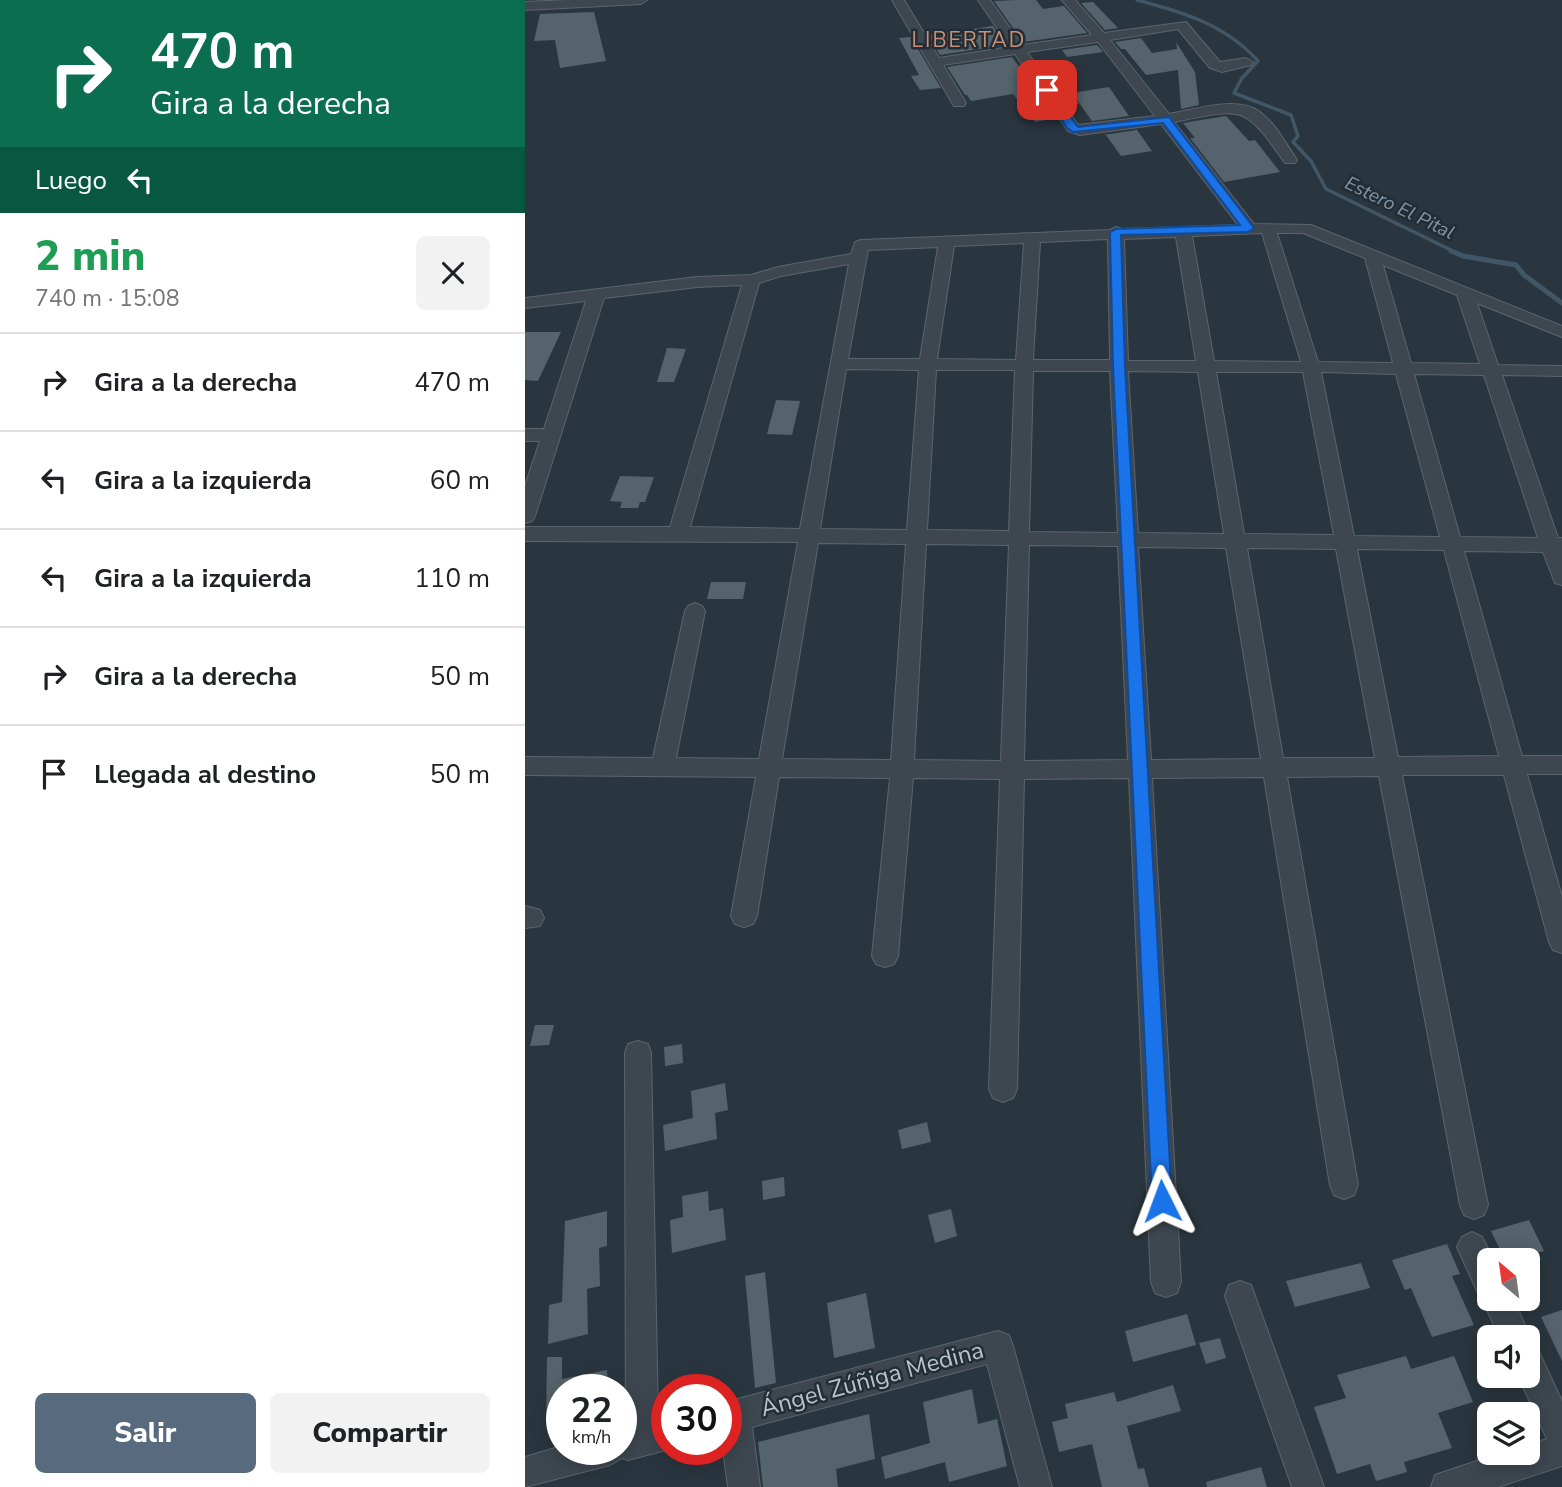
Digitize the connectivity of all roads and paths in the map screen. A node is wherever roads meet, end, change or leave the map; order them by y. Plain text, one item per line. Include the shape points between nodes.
1 (641, 0) edge
2 (898, 0) edge
3 (984, 0) edge
4 (1068, 0) edge
5 (525, 6) edge
6 (1100, 36) junction
7 (1018, 49) junction
8 (937, 62) junction
9 (1246, 62) dead end
10 (959, 103) dead end
11 (1165, 119) junction
12 (1290, 160) dead end
13 (1248, 228) junction
14 (1268, 228) junction
15 (1183, 230) junction
16 (1116, 232) junction
17 (1032, 236) junction
18 (947, 240) junction
19 (1372, 256) junction
20 (858, 258) junction
21 (752, 280) junction
22 (597, 293) junction
23 (1465, 293) junction
24 (525, 303) edge
25 (1562, 332) edge
26 (838, 364) junction
27 (928, 364) junction
28 (1024, 365) junction
29 (1119, 366) junction
30 (1204, 366) junction
31 (1311, 367) junction
32 (1404, 369) junction
33 (1491, 370) junction
34 (1562, 371) edge
35 (525, 435) edge
36 (551, 435) junction
37 (525, 516) edge
38 (525, 534) edge
39 (678, 534) junction
40 (811, 535) junction
41 (916, 537) junction
42 (1019, 538) junction
43 (1129, 539) junction
44 (1233, 540) junction
45 (1345, 541) junction
46 (1452, 543) junction
47 (1556, 545) edge
48 (1562, 578) edge
49 (695, 611) dead end
50 (525, 765) edge
51 (1562, 765) edge
52 (1513, 766) junction
53 (663, 767) junction
54 (1389, 767) junction
55 (770, 768) junction
56 (1273, 768) junction
57 (902, 769) junction
58 (1142, 769) junction
59 (1012, 770) junction
60 (744, 916) dead end
61 (1562, 942) edge
62 (885, 956) dead end
63 (638, 1053) dead end
64 (1003, 1089) dead end
65 (1344, 1185) dead end
66 (1474, 1205) dead end
67 (1472, 1247) dead end
68 (1477, 1257) edge
69 (1166, 1282) dead end
70 (1240, 1296) dead end
71 (1540, 1388) edge
72 (742, 1414) edge
73 (1562, 1436) edge
74 (643, 1440) edge
75 (1562, 1450) edge
76 (553, 1465) edge
77 (740, 1465) edge
78 (525, 1473) edge
79 (744, 1487) edge
80 (1036, 1487) edge
81 (1308, 1487) edge
82 (1447, 1487) edge

1 - 5 street
2 - 8 street
3 - 7 street
4 - 6 street
6 - 7 street
6 - 9 street via 1181,25 1215,65 1222,68
6 - 11 street
7 - 8 street
7 - 11 street via 1073,128 1080,131
8 - 10 street
11 - 12 street via 1226,110 1251,113
11 - 13 street
13 - 14 street
13 - 15 street
14 - 19 street via 1305,228
14 - 31 street
15 - 16 street
15 - 30 street
16 - 17 street
16 - 29 street
17 - 18 street
17 - 28 street
18 - 20 street via 861,244
18 - 27 street
19 - 23 street
19 - 32 street
20 - 21 street
20 - 26 street
21 - 22 street
21 - 39 street
22 - 24 street
22 - 36 street
23 - 25 street
23 - 33 street
26 - 27 street
26 - 40 street
27 - 28 street
27 - 41 street
28 - 29 street
28 - 42 street
29 - 30 street
29 - 43 street
30 - 31 street
30 - 44 street
31 - 32 street
31 - 45 street
32 - 33 street
32 - 46 street
33 - 34 street
33 - 47 street
35 - 36 street
36 - 37 street
38 - 39 street
39 - 40 street
40 - 41 street
40 - 55 street
41 - 42 street
41 - 57 street
42 - 43 street
42 - 59 street
43 - 44 street
43 - 58 street
44 - 45 street
44 - 56 street
45 - 46 street
45 - 54 street
46 - 47 street
46 - 52 street
47 - 48 street
49 - 53 street
50 - 53 street
51 - 52 street
52 - 54 street
52 - 61 street
53 - 55 street
54 - 56 street
54 - 66 street
55 - 57 street
55 - 60 street
56 - 58 street
56 - 65 street
57 - 59 street
57 - 62 street
58 - 59 street
58 - 69 street
59 - 64 street
63 - 74 street
67 - 68 street
70 - 81 street
71 - 73 street
72 - 80 street, Ángel Zúñiga Medina via 998,1346
75 - 82 street
76 - 78 street
77 - 79 street

